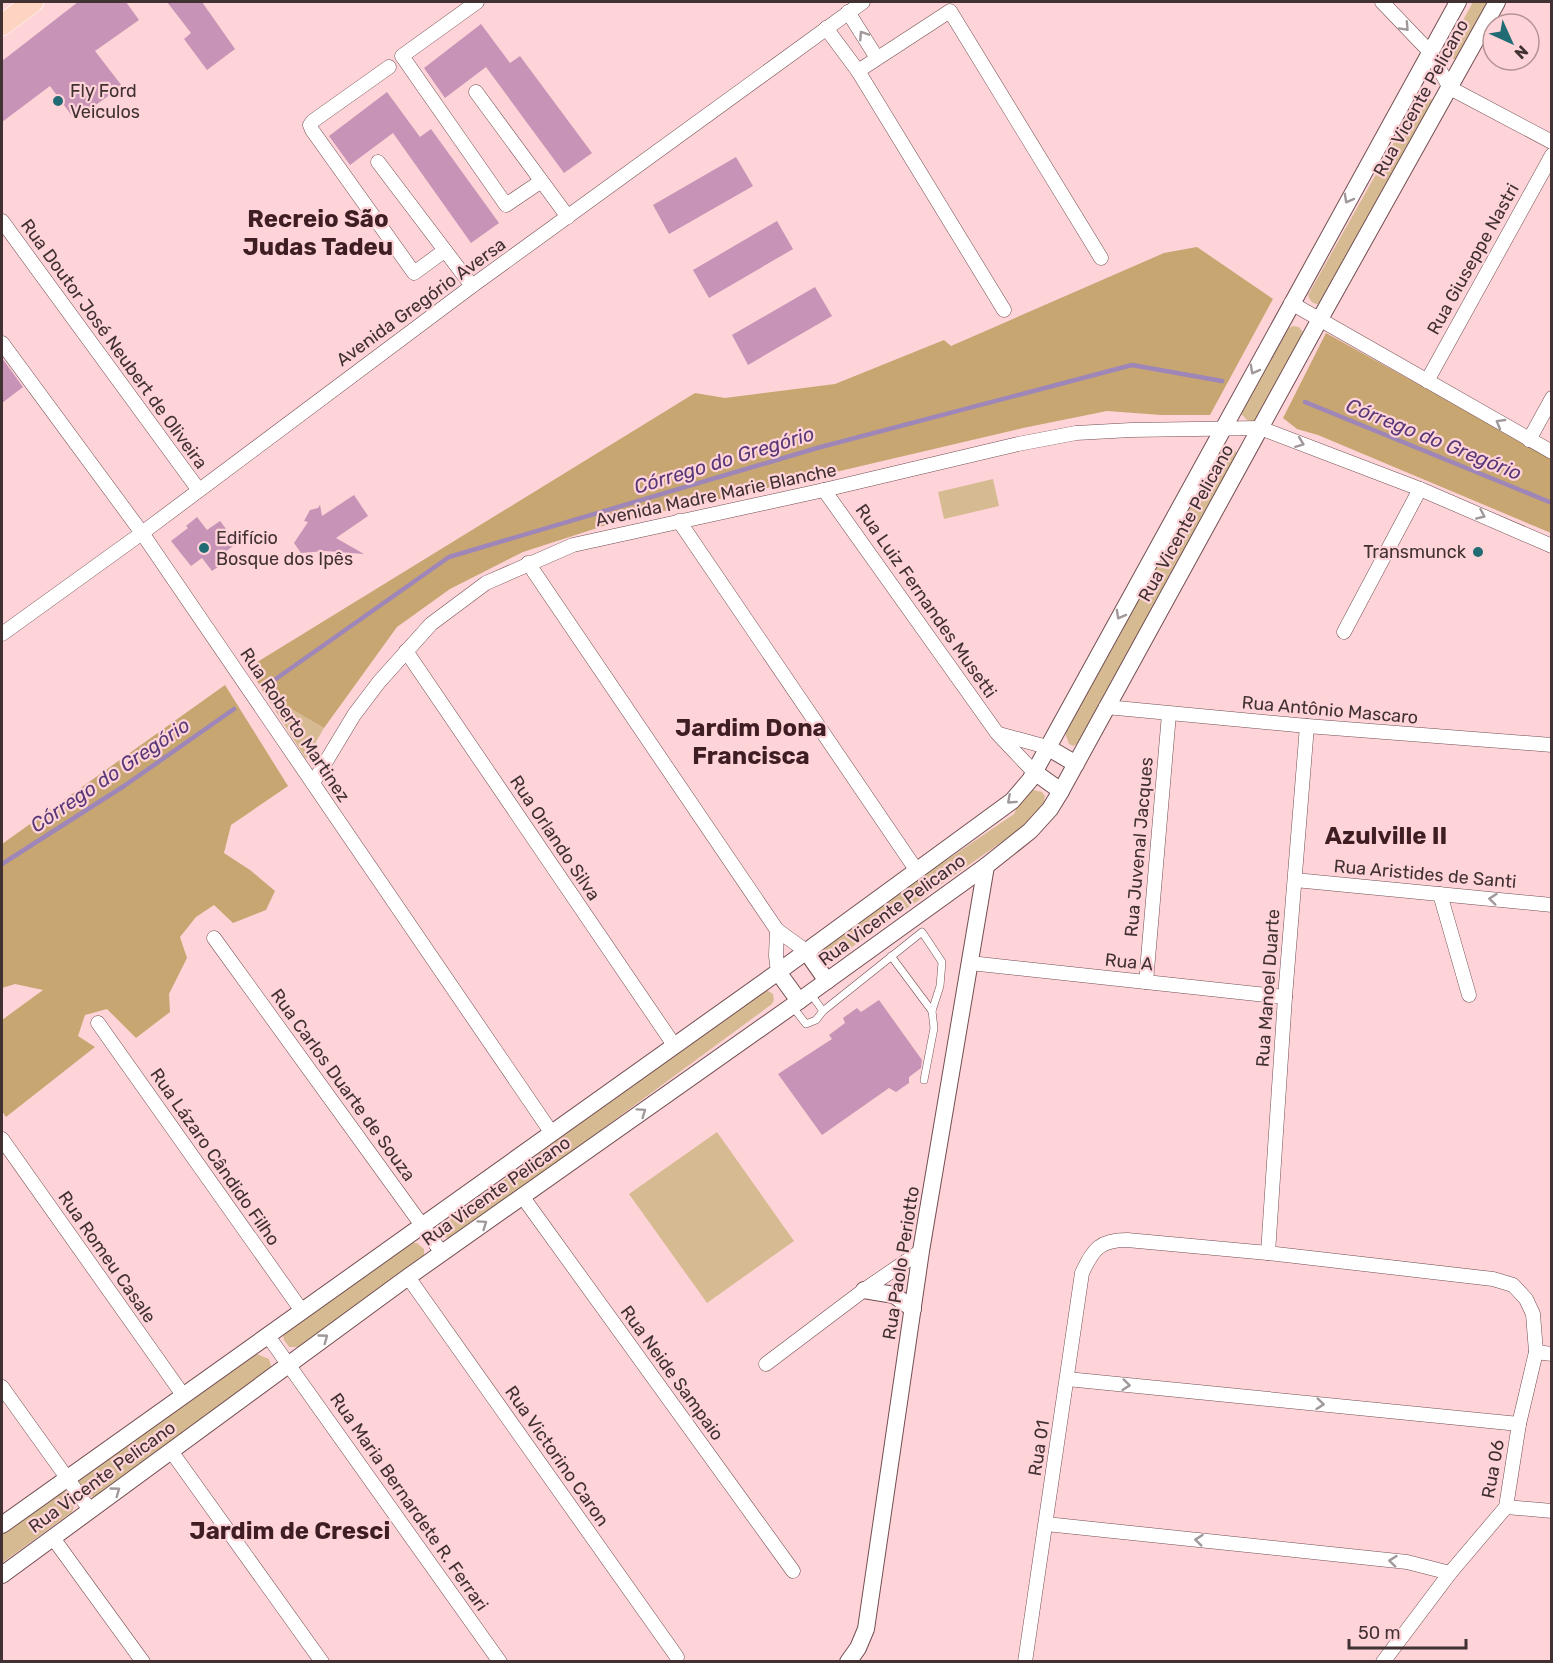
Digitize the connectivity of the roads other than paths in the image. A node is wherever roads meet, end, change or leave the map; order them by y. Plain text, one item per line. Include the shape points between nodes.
1 (33, 2) edge
2 (477, 2) edge
3 (862, 2) edge
4 (1382, 2) edge
5 (1458, 2) edge
6 (1497, 2) edge
7 (848, 12) junction
8 (2, 25) edge
9 (826, 28) junction
10 (1429, 51) junction
11 (878, 58) junction
12 (389, 67) dead end
13 (858, 71) junction
14 (1449, 88) junction
15 (476, 92) dead end
16 (1551, 142) edge
17 (1551, 155) edge
18 (378, 162) dead end
19 (540, 182) junction
20 (568, 217) junction
21 (2, 221) edge
22 (444, 251) junction
23 (1101, 258) dead end
24 (472, 286) junction
25 (1291, 303) junction
26 (1004, 310) dead end
27 (1320, 319) junction
28 (2, 343) edge
29 (1427, 381) junction
30 (1551, 398) edge
31 (1260, 428) junction
32 (1223, 429) junction
33 (1529, 440) junction
34 (1551, 452) edge
35 (198, 489) junction
36 (1420, 489) junction
37 (824, 490) junction
38 (679, 521) junction
39 (142, 533) junction
40 (1551, 546) edge
41 (528, 563) junction
42 (1344, 632) dead end
43 (2, 634) edge
44 (406, 651) junction
45 (1106, 706) junction
46 (1169, 714) junction
47 (1307, 726) junction
48 (997, 733) junction
49 (1551, 745) edge
50 (1047, 747) junction
51 (1076, 764) junction
52 (1033, 771) junction
53 (313, 783) junction
54 (1061, 791) junction
55 (986, 866) junction
56 (917, 871) junction
57 (1295, 880) junction
58 (1440, 894) junction
59 (1551, 904) edge
60 (777, 930) junction
61 (214, 938) dead end
62 (806, 951) junction
63 (891, 956) junction
64 (970, 963) junction
65 (778, 972) junction
66 (827, 981) junction
67 (1146, 982) junction
68 (1469, 995) dead end
69 (1285, 997) junction
70 (800, 1000) junction
71 (823, 1011) junction
72 (932, 1011) junction
73 (98, 1023) dead end
74 (674, 1045) junction
75 (924, 1080) dead end
76 (551, 1132) junction
77 (2, 1139) edge
78 (522, 1196) junction
79 (422, 1225) junction
80 (921, 1251) junction
81 (442, 1252) junction
82 (1268, 1253) junction
83 (408, 1276) junction
84 (864, 1290) junction
85 (913, 1309) junction
86 (302, 1311) junction
87 (268, 1335) junction
88 (1536, 1352) junction
89 (1551, 1354) edge
90 (289, 1363) junction
91 (766, 1364) dead end
92 (1067, 1379) junction
93 (2, 1387) edge
94 (183, 1395) junction
95 (1519, 1424) junction
96 (171, 1451) junction
97 (67, 1477) junction
98 (1506, 1507) junction
99 (90, 1510) junction
100 (1551, 1511) edge
101 (1046, 1524) junction
102 (2, 1525) edge
103 (53, 1538) junction
104 (793, 1572) dead end
105 (1450, 1573) junction
106 (2, 1575) edge
107 (676, 1657) dead end
108 (143, 1662) edge
109 (322, 1662) edge
110 (500, 1662) edge
111 (848, 1662) edge
112 (1025, 1662) edge
113 (1383, 1662) edge

1 - 8 main road
2 - 19 street via 402,56 506,205
3 - 7 street, Avenida Gregório Aversa
4 -> 10 street
5 - 10 street, Rua Vicente Pelicano
6 - 14 street, Rua Vicente Pelicano
7 - 9 street, Avenida Gregório Aversa
11 -> 7 street
9 - 13 street
9 - 20 street, Avenida Gregório Aversa
10 - 14 street
10 -> 25 street, Rua Vicente Pelicano
11 - 13 street
11 - 23 street via 950,11
12 - 22 street via 310,125 414,273
13 - 26 street
14 - 16 street
14 - 27 street, Rua Vicente Pelicano
15 - 19 street
17 - 29 street, Rua Giuseppe Nastri
18 - 22 street
19 - 20 street
20 - 24 street, Avenida Gregório Aversa
21 - 35 street, Rua Doutor José Neubert de Oliveira
22 - 24 street
24 - 35 street, Avenida Gregório Aversa
25 - 27 street
25 -> 32 street, Rua Vicente Pelicano
27 - 29 street
27 - 31 street, Rua Vicente Pelicano
28 - 39 street, Rua Roberto Martinez
33 -> 29 street
30 - 33 street
31 - 32 street, Avenida Madre Marie Blanche
31 -> 36 street
31 - 45 street, Rua Vicente Pelicano
32 - 37 street, Avenida Madre Marie Blanche via 1076,433
32 -> 50 street, Rua Vicente Pelicano
33 - 34 street
35 - 39 street, Avenida Gregório Aversa
36 -> 40 street
36 - 42 street
37 - 38 street, Avenida Madre Marie Blanche
37 - 48 street, Rua Luiz Fernandes Musetti
38 - 41 street, Avenida Madre Marie Blanche via 573,545
38 - 56 street
39 - 43 street, Avenida Gregório Aversa
39 - 53 street, Rua Roberto Martinez
41 - 44 street, Avenida Madre Marie Blanche via 486,583 431,624
41 - 60 street
44 - 53 street, Avenida Madre Marie Blanche via 354,715
44 - 74 street, Rua Orlando Silva
45 - 46 street, Rua Antônio Mascaro
45 - 51 street, Rua Vicente Pelicano
46 - 47 street, Rua Antônio Mascaro
46 - 67 street, Rua Juvenal Jacques
47 - 49 street, Rua Antônio Mascaro
47 - 57 street, Rua Manoel Duarte
48 - 50 street
48 - 52 street, Rua Luiz Fernandes Musetti
50 - 51 street
50 - 52 street, Rua Vicente Pelicano
51 - 54 street, Rua Vicente Pelicano
52 - 54 street
52 -> 56 street, Rua Vicente Pelicano via 1012,801
53 - 76 street, Rua Roberto Martinez
54 - 55 street, Rua Vicente Pelicano via 1030,831
55 - 64 street, Rua Paolo Periotto
55 - 66 street, Rua Vicente Pelicano
56 - 62 street, Rua Vicente Pelicano
57 - 58 street, Rua Aristides de Santi
57 - 69 street, Rua Manoel Duarte
59 -> 58 street, Rua Aristides de Santi
58 - 68 street
60 - 62 street
60 - 65 street
61 - 79 street, Rua Carlos Duarte de Souza
62 - 65 street, Rua Vicente Pelicano
62 - 66 street
63 - 71 lane
63 - 72 lane
63 - 72 lane via 922,932 942,963
64 - 67 street, Rua A
64 - 80 street, Rua Paolo Periotto
65 - 70 street
65 - 74 street, Rua Vicente Pelicano
66 - 70 street, Rua Vicente Pelicano
67 - 69 street, Rua A
69 - 82 street, Rua Manoel Duarte
70 - 71 lane
70 - 71 lane via 806,1024
78 -> 70 street, Rua Vicente Pelicano
72 - 75 lane via 934,1028
73 - 86 street, Rua Lázaro Cândido Filho
74 - 76 street, Rua Vicente Pelicano
76 - 79 street, Rua Vicente Pelicano
77 - 94 street, Rua Romeu Casale
81 -> 78 street, Rua Vicente Pelicano
78 - 104 street, Rua Neide Sampaio
79 - 81 street, Rua Carlos Duarte de Souza
79 - 86 street, Rua Vicente Pelicano
80 - 84 street
80 - 85 street, Rua Paolo Periotto
81 - 83 street, Rua Vicente Pelicano
82 - 88 street, Rua 06 via 1493,1279 1513,1285 1533,1314
82 - 92 street, Rua 01 via 1127,1240 1100,1245 1082,1273
90 -> 83 street, Rua Vicente Pelicano
83 - 107 street, Rua Victorino Caron
84 - 85 street via 894,1295
84 - 91 street
85 - 111 street, Rua Paolo Periotto via 866,1629
86 - 87 street, Rua Vicente Pelicano
87 - 90 street, Rua Maria Bernardete R. Ferrari
87 - 94 street, Rua Vicente Pelicano
88 - 89 street
88 - 95 street, Rua 06
90 - 96 street, Rua Vicente Pelicano
90 - 110 street, Rua Maria Bernardete R. Ferrari
92 -> 95 street
92 - 101 street, Rua 01
93 - 97 street
94 - 97 street, Rua Vicente Pelicano
95 - 98 street, Rua 06
99 -> 96 street, Rua Vicente Pelicano
96 - 109 street
97 - 99 street
97 - 102 street, Rua Vicente Pelicano
98 - 100 street
98 - 105 street, Rua 06
99 - 103 street, Rua Vicente Pelicano
105 -> 101 street via 1407,1562
101 - 112 street, Rua 01
103 - 106 street, Rua Vicente Pelicano
103 - 108 street
105 - 113 street, Rua 06

